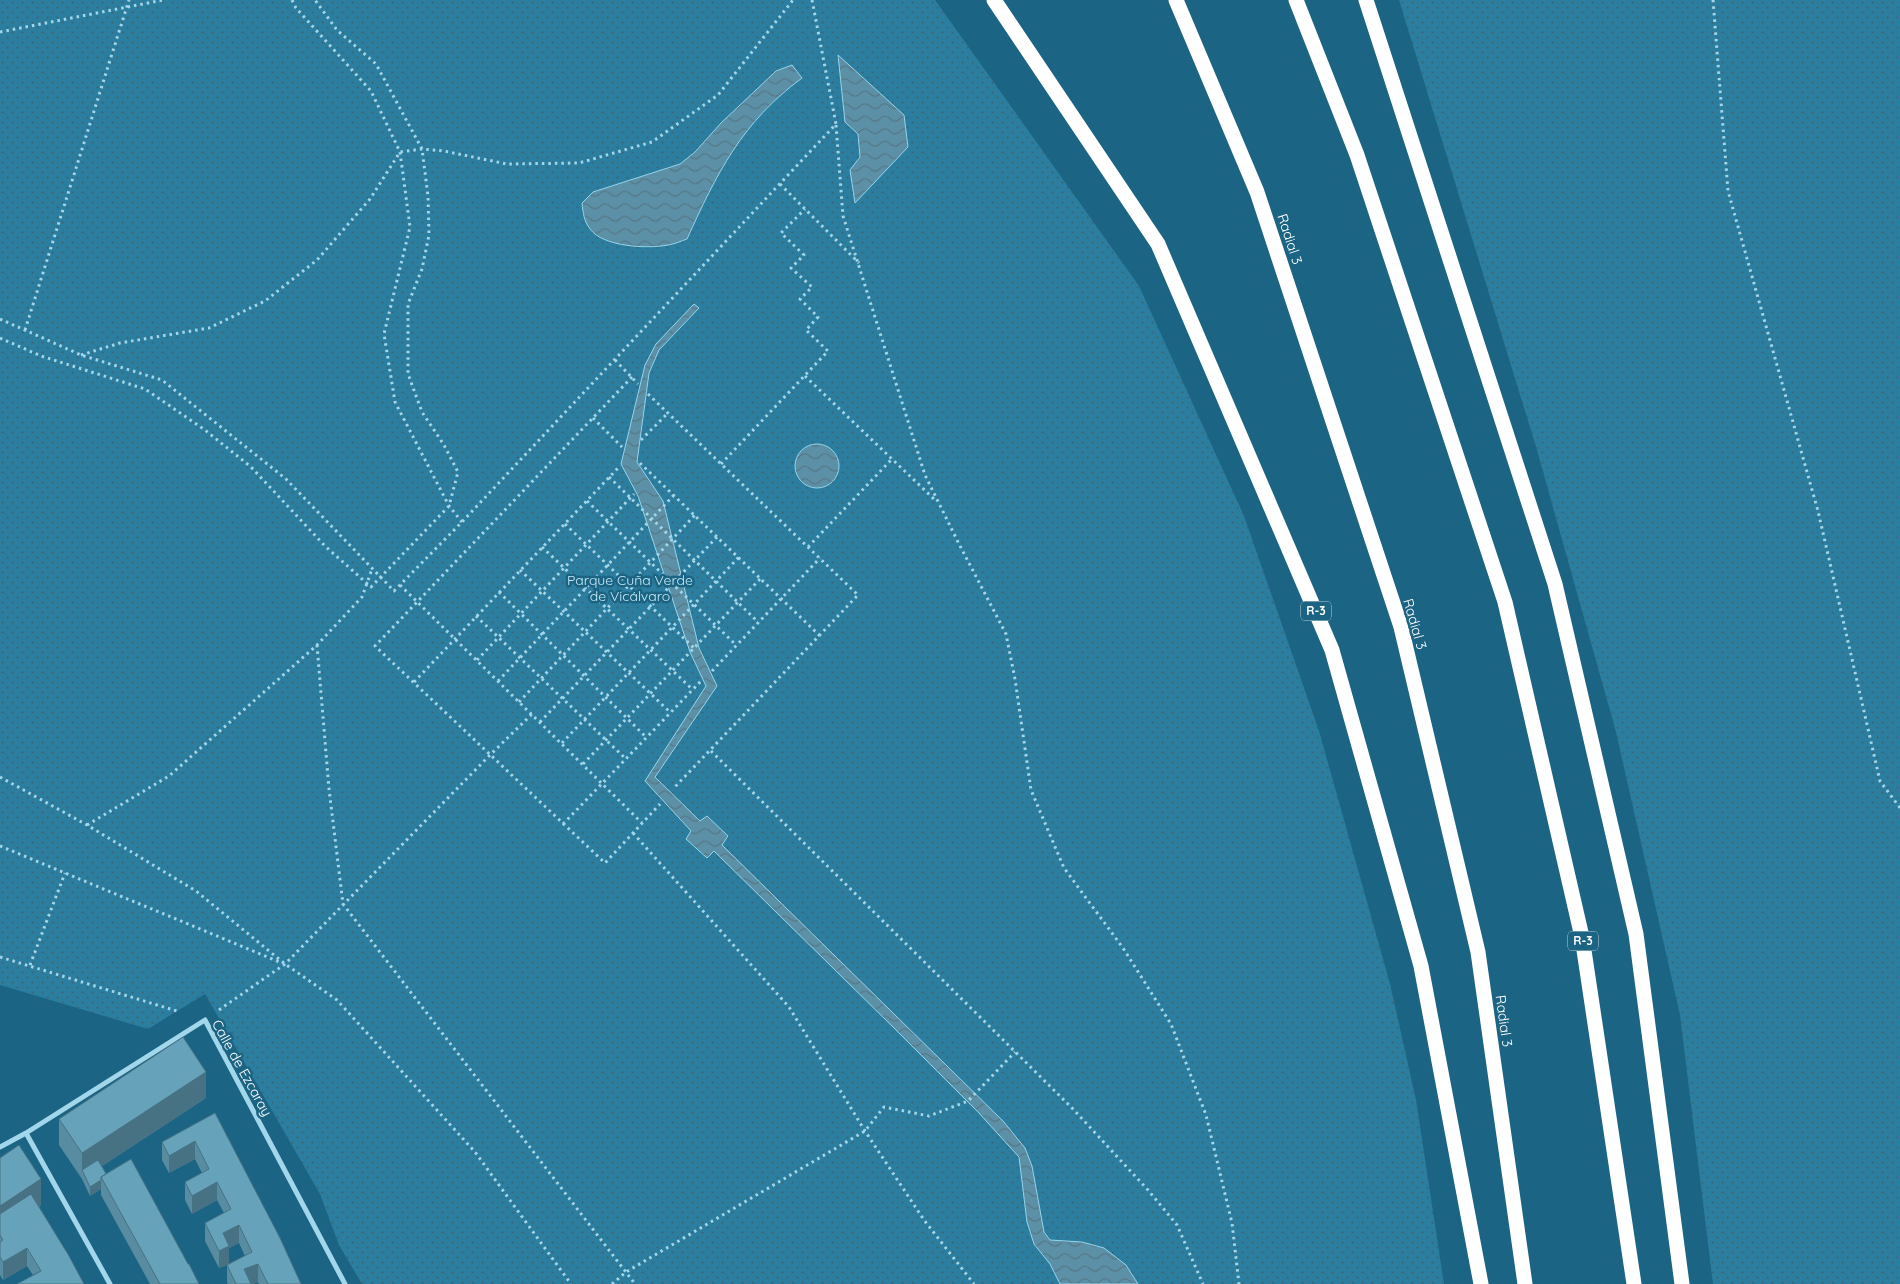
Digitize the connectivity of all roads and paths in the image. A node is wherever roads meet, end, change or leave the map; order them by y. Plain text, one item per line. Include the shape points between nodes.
1 (129, 0) edge
2 (163, 0) edge
3 (292, 0) edge
4 (316, 0) edge
5 (793, 0) edge
6 (812, 0) edge
7 (994, 0) edge
8 (1176, 0) edge
9 (1296, 0) edge
10 (1356, 0) edge
11 (1366, 0) edge
12 (1713, 0) edge
13 (126, 8) junction
14 (0, 32) edge
15 (836, 124) junction
16 (1412, 137) junction
17 (422, 149) junction
18 (400, 152) junction
19 (780, 184) junction
20 (805, 209) junction
21 (860, 264) junction
22 (0, 319) edge
23 (25, 330) junction
24 (0, 338) edge
25 (81, 355) junction
26 (614, 360) junction
27 (804, 376) junction
28 (632, 377) junction
29 (638, 384) dead end
30 (648, 394) dead end
31 (668, 413) junction
32 (593, 418) junction
33 (642, 440) dead end
34 (622, 447) dead end
35 (892, 459) junction
36 (640, 463) dead end
37 (721, 464) junction
38 (618, 468) dead end
39 (609, 477) junction
40 (634, 494) dead end
41 (674, 495) junction
42 (630, 498) junction
43 (587, 501) junction
44 (939, 503) junction
45 (449, 506) junction
46 (695, 515) junction
47 (652, 518) junction
48 (608, 521) junction
49 (462, 522) junction
50 (564, 524) junction
51 (717, 537) junction
52 (673, 539) junction
53 (630, 542) junction
54 (586, 544) junction
55 (542, 547) junction
56 (808, 547) junction
57 (739, 557) junction
58 (820, 558) junction
59 (695, 561) junction
60 (651, 562) junction
61 (608, 565) junction
62 (564, 567) junction
63 (372, 569) junction
64 (520, 570) junction
65 (380, 577) junction
66 (760, 578) junction
67 (716, 581) junction
68 (367, 584) junction
69 (673, 584) junction
70 (400, 585) junction
71 (629, 586) junction
72 (586, 588) junction
73 (542, 591) junction
74 (498, 592) junction
75 (781, 598) junction
76 (417, 602) junction
77 (738, 602) junction
78 (694, 604) junction
79 (651, 606) junction
80 (607, 609) junction
81 (564, 612) junction
82 (520, 613) junction
83 (476, 616) junction
84 (758, 622) junction
85 (716, 625) junction
86 (672, 627) junction
87 (629, 630) junction
88 (585, 632) junction
89 (542, 635) junction
90 (820, 636) junction
91 (498, 637) junction
92 (455, 638) junction
93 (317, 645) junction
94 (736, 645) junction
95 (694, 648) junction
96 (650, 650) junction
97 (607, 652) junction
98 (563, 655) junction
99 (520, 658) junction
100 (476, 660) junction
101 (712, 670) dead end
102 (672, 671) junction
103 (629, 673) junction
104 (584, 676) junction
105 (542, 678) junction
106 (702, 680) dead end
107 (498, 681) junction
108 (414, 682) junction
109 (693, 690) junction
110 (650, 694) junction
111 (606, 697) junction
112 (563, 699) junction
113 (520, 702) junction
114 (671, 713) junction
115 (532, 714) junction
116 (627, 718) junction
117 (584, 720) junction
118 (540, 722) junction
119 (647, 738) junction
120 (606, 740) junction
121 (562, 743) junction
122 (711, 751) junction
123 (490, 755) junction
124 (626, 759) junction
125 (583, 764) junction
126 (0, 778) edge
127 (603, 784) junction
128 (673, 789) dead end
129 (660, 804) dead end
130 (1900, 808) edge
131 (642, 823) junction
132 (563, 824) junction
133 (87, 825) junction
134 (633, 833) junction
135 (0, 846) edge
136 (66, 873) junction
137 (344, 904) junction
138 (0, 957) edge
139 (285, 964) junction
140 (30, 965) junction
141 (205, 1020) junction
142 (1015, 1052) junction
143 (865, 1131) junction
144 (26, 1133) junction
145 (0, 1147) edge
146 (626, 1272) junction
147 (110, 1284) edge
148 (345, 1284) edge
149 (571, 1284) edge
150 (612, 1284) edge
151 (635, 1284) edge
152 (974, 1284) edge
153 (1203, 1284) edge
154 (1239, 1284) edge
155 (1481, 1284) edge
156 (1525, 1284) edge
157 (1634, 1284) edge
158 (1682, 1284) edge

1 - 13 path
2 - 13 path
3 - 18 path via 371,91
4 - 17 path via 337,30 376,64
5 - 17 path via 718,95 652,142 579,163 506,164
6 - 15 path
7 - 155 highway, R-3 via 1158,244 1332,650 1421,966
8 - 156 highway, Radial 3 via 1258,192 1401,628 1478,952
9 - 157 highway, R-3 via 1357,155 1505,602 1582,937
10 - 16 highway
11 - 16 highway
12 - 130 path via 1728,191 1818,511 1880,781
13 - 14 path
13 - 23 path
15 - 19 path
15 - 21 path via 843,216
16 - 158 highway via 1555,584 1636,934
17 - 18 path
17 - 45 path via 429,236 422,269 408,304 408,374 422,412 458,472
18 - 25 path via 370,199 317,260 265,300 209,328 120,343
18 - 45 path via 410,227 384,334 396,402
19 - 20 path
19 - 26 path
20 - 21 path
20 - 27 path via 781,233 804,255 792,268 812,287 800,299 818,317 806,330 828,351
21 - 44 path via 926,475
22 - 23 path
23 - 25 path
24 - 68 path via 41,356 152,394 251,467 325,546
25 - 63 path via 162,380 286,479
26 - 28 path
26 - 49 path
27 - 35 path
27 - 37 path
28 - 29 path
28 - 32 path
30 - 31 path
31 - 33 path
31 - 37 path
32 - 34 path
32 - 76 path
35 - 44 path
35 - 56 path
36 - 41 path
37 - 56 path
38 - 39 path
39 - 42 path
39 - 43 path
40 - 42 path
41 - 46 path
41 - 47 path
42 - 47 path
42 - 48 path
43 - 48 path
43 - 50 path
44 - 154 path via 1006,634 1031,790 1064,868 1123,948 1171,1024 1182,1051 1206,1115 1232,1223
45 - 49 path
45 - 65 path
46 - 51 path
46 - 52 path
47 - 52 path
47 - 53 path
48 - 53 path
48 - 54 path
49 - 70 path
50 - 54 path
50 - 55 path
51 - 57 path
51 - 59 path
52 - 59 path
52 - 60 path
53 - 60 path
53 - 61 path
54 - 61 path
54 - 62 path
55 - 62 path
55 - 64 path
56 - 58 path
57 - 66 path
57 - 67 path
58 - 75 path
58 - 90 path via 858,595
59 - 67 path
59 - 69 path
60 - 69 path
60 - 71 path
61 - 71 path
61 - 72 path
62 - 72 path
62 - 73 path
63 - 65 path
63 - 68 path
64 - 73 path
64 - 74 path
65 - 68 path via 371,587
65 - 70 path via 394,591
66 - 75 path
66 - 77 path
67 - 77 path
67 - 78 path
68 - 93 path via 362,596
69 - 78 path
69 - 79 path
70 - 76 path
71 - 79 path
71 - 80 path
72 - 80 path
72 - 81 path
73 - 81 path
73 - 82 path
74 - 82 path
74 - 83 path
75 - 84 path
75 - 90 path
76 - 92 path
76 - 108 path via 375,646
77 - 84 path
77 - 85 path
78 - 85 path
78 - 86 path
79 - 86 path
79 - 87 path
80 - 87 path
80 - 88 path
81 - 88 path
81 - 89 path
82 - 89 path
82 - 91 path
83 - 91 path
83 - 92 path
84 - 94 path
85 - 94 path
85 - 95 path
86 - 95 path
86 - 96 path
87 - 96 path
87 - 97 path
88 - 97 path
88 - 98 path
89 - 98 path
89 - 99 path
90 - 122 path
91 - 99 path
91 - 100 path
92 - 100 path
92 - 108 path
93 - 133 path via 169,776
93 - 137 path via 329,789
94 - 101 path
95 - 102 path
96 - 102 path
96 - 103 path
97 - 103 path
97 - 104 path
98 - 104 path
98 - 105 path
99 - 105 path
99 - 107 path
100 - 107 path
102 - 109 path
102 - 110 path
103 - 110 path
103 - 111 path
104 - 111 path
104 - 112 path
105 - 112 path
105 - 113 path
106 - 109 path
107 - 113 path
108 - 123 path
109 - 114 path
110 - 114 path
110 - 116 path
111 - 116 path
111 - 117 path
112 - 117 path
112 - 118 path
113 - 115 path
114 - 119 path
115 - 118 path
115 - 123 path
116 - 119 path
116 - 120 path
117 - 120 path
117 - 121 path
118 - 121 path
119 - 124 path
120 - 124 path
120 - 125 path
121 - 125 path
122 - 128 path
122 - 142 path
123 - 132 path
123 - 137 path
124 - 127 path
125 - 127 path
126 - 133 path
127 - 131 path
127 - 132 path
129 - 131 path
131 - 134 path
132 - 134 path via 604,863
133 - 139 path via 196,891
134 - 143 path via 789,1007
135 - 136 path
136 - 139 path
136 - 140 path
137 - 139 path
137 - 146 path
138 - 140 path
139 - 141 path
139 - 149 path via 337,1000 475,1152
140 - 141 path
141 - 144 street, Calle de Ezcaray
141 - 148 street, Calle de Ezcaray
142 - 143 path via 968,1101 929,1116 884,1107
142 - 153 path via 1073,1109 1160,1204 1176,1225
143 - 146 path
143 - 152 path via 924,1220
144 - 145 street, Calle de Ezcaray
144 - 147 street
146 - 150 path
146 - 151 path

